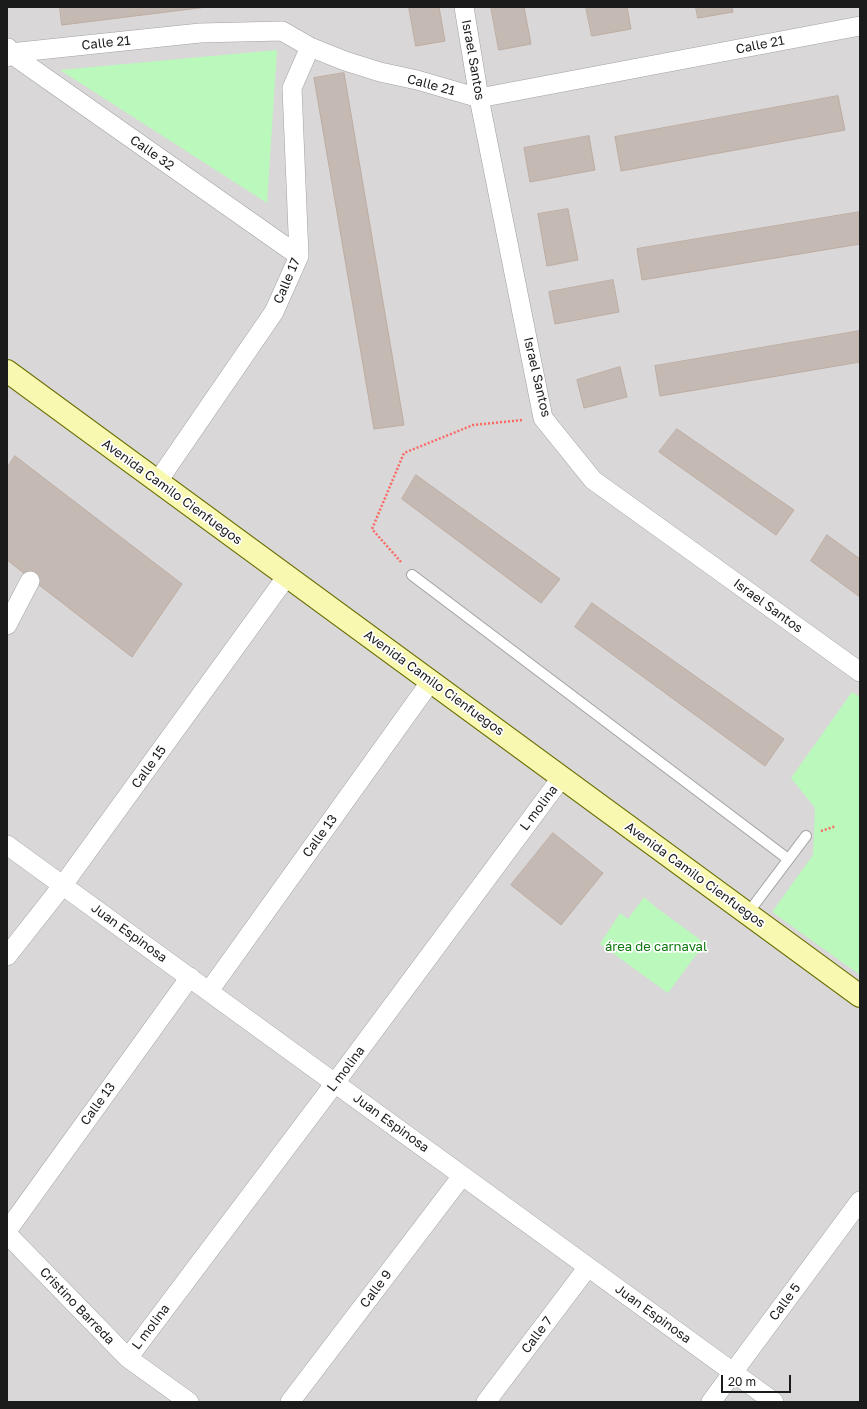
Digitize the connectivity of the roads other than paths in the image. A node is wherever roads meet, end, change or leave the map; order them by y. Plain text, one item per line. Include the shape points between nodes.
1 (464, 7) edge
2 (860, 26) edge
3 (310, 47) junction
4 (8, 52) edge
5 (479, 98) junction
6 (299, 256) junction
7 (7, 371) edge
8 (158, 482) junction
9 (412, 575) road end
10 (287, 576) junction
11 (30, 581) dead end
12 (7, 625) edge
13 (860, 672) edge
14 (431, 681) junction
15 (562, 777) junction
16 (806, 836) dead end
17 (7, 845) edge
18 (788, 859) junction
19 (63, 885) junction
20 (748, 913) junction
21 (7, 956) edge
22 (190, 977) junction
23 (209, 991) junction
24 (860, 996) edge
25 (335, 1083) junction
26 (462, 1176) junction
27 (860, 1201) edge
28 (7, 1231) edge
29 (7, 1234) edge
30 (588, 1267) junction
31 (128, 1358) junction
32 (733, 1372) junction
33 (189, 1402) edge
34 (290, 1402) edge
35 (486, 1402) edge
36 (711, 1402) edge
37 (774, 1402) edge

1 - 5 street, Israel Santos
2 - 5 street, Calle 21
3 - 4 street, Calle 21 via 282,31 200,33
3 - 5 street, Calle 21 via 380,72
3 - 6 street, Calle 17 via 292,88
4 - 6 street, Calle 32
5 - 13 street, Israel Santos via 543,418 593,480
6 - 8 street, Calle 17 via 274,312
7 - 8 main road, Avenida Camilo Cienfuegos
8 - 10 main road, Avenida Camilo Cienfuegos
9 - 18 lane
10 - 14 main road, Avenida Camilo Cienfuegos
10 - 19 street, Calle 15
11 - 12 street
14 - 15 main road, Avenida Camilo Cienfuegos
14 - 23 street, Calle 13
15 - 20 main road, Avenida Camilo Cienfuegos
15 - 25 street, L molina
16 - 18 lane
17 - 19 street, Juan Espinosa
18 - 20 lane
19 - 21 street, Calle 15
19 - 22 street, Juan Espinosa
20 - 24 main road, Avenida Camilo Cienfuegos
22 - 23 street, Juan Espinosa
22 - 28 street, Calle 13
23 - 25 street, Juan Espinosa
25 - 26 street, Juan Espinosa
25 - 31 street, L molina
26 - 30 street, Juan Espinosa
26 - 34 street, Calle 9
27 - 32 street, Calle 5
29 - 31 street, Cristino Barreda
30 - 32 street, Juan Espinosa
30 - 35 street, Calle 7
31 - 33 street, Cristino Barreda
32 - 36 street, Calle 5
32 - 37 street, Juan Espinosa

